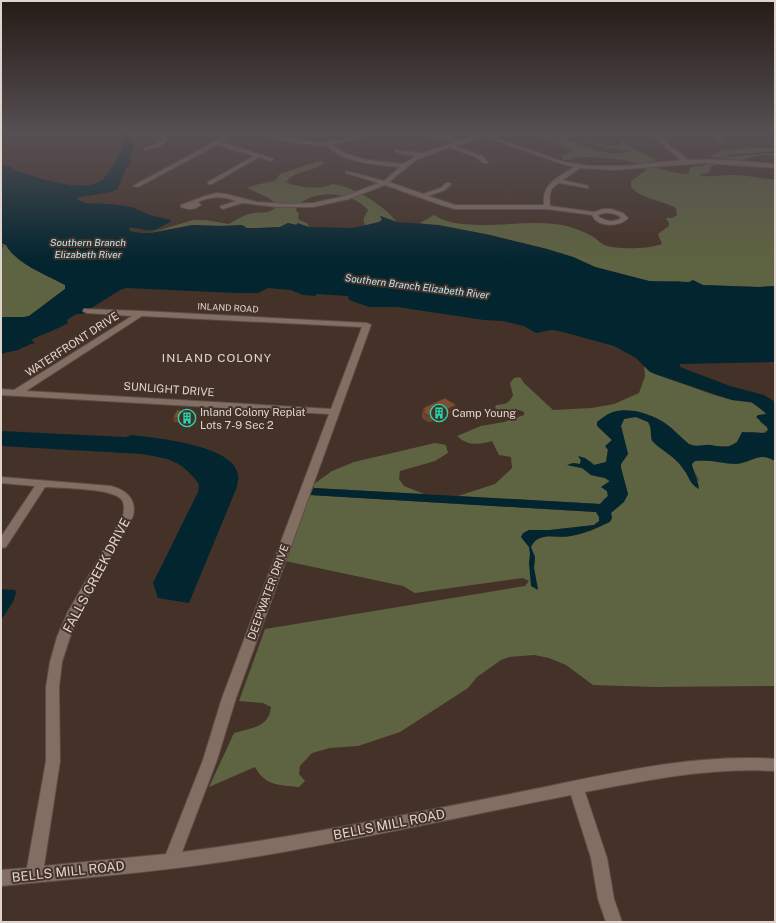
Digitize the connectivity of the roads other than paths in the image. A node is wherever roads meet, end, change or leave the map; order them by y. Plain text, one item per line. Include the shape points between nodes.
1 (157, 175) edge
2 (224, 175) edge
3 (359, 175) edge
4 (393, 175) edge
5 (567, 175) edge
6 (559, 181) junction
7 (385, 182) junction
8 (210, 183) dead end
9 (448, 184) dead end
10 (136, 186) dead end
11 (586, 187) dead end
12 (423, 196) junction
13 (241, 201) junction
14 (193, 203) dead end
15 (223, 207) dead end
16 (547, 207) junction
17 (595, 214) dead end
18 (87, 311) dead end
19 (141, 313) junction
20 (367, 325) joint
21 (1, 392) edge
22 (16, 393) junction
23 (334, 412) junction
24 (1, 480) edge
25 (42, 484) junction
26 (2, 544) edge
27 (775, 765) edge
28 (576, 788) junction
29 (171, 860) junction
30 (34, 875) junction
31 (1, 878) edge
32 (614, 922) edge

1 - 10 street
2 - 8 street
3 - 7 street
4 - 7 street
5 - 6 street
6 - 11 street
6 - 16 street via 546,192
7 - 12 street
7 - 13 street via 368,190 309,206
9 - 12 street
12 - 16 street via 458,207
13 - 14 street via 220,195 206,197
13 - 15 street
16 - 17 street
18 - 19 street, INLAND ROAD
19 - 20 street, INLAND ROAD
19 - 22 street, WATERFRONT DRIVE
20 - 23 street, DEEPWATER DRIVE
21 - 22 street, SUNLIGHT DRIVE
22 - 23 street, SUNLIGHT DRIVE
23 - 29 street, DEEPWATER DRIVE via 229,698 210,760
24 - 25 street, FALLS CREEK DRIVE
25 - 26 street
25 - 30 street, FALLS CREEK DRIVE via 111,489 126,497 130,502 130,509 72,614 60,644 52,690 53,761
27 - 28 street, BELLS MILL ROAD via 741,762 720,764
28 - 29 street, BELLS MILL ROAD via 368,829
28 - 32 street via 599,858 606,899
29 - 30 street, BELLS MILL ROAD
30 - 31 street, BELLS MILL ROAD

